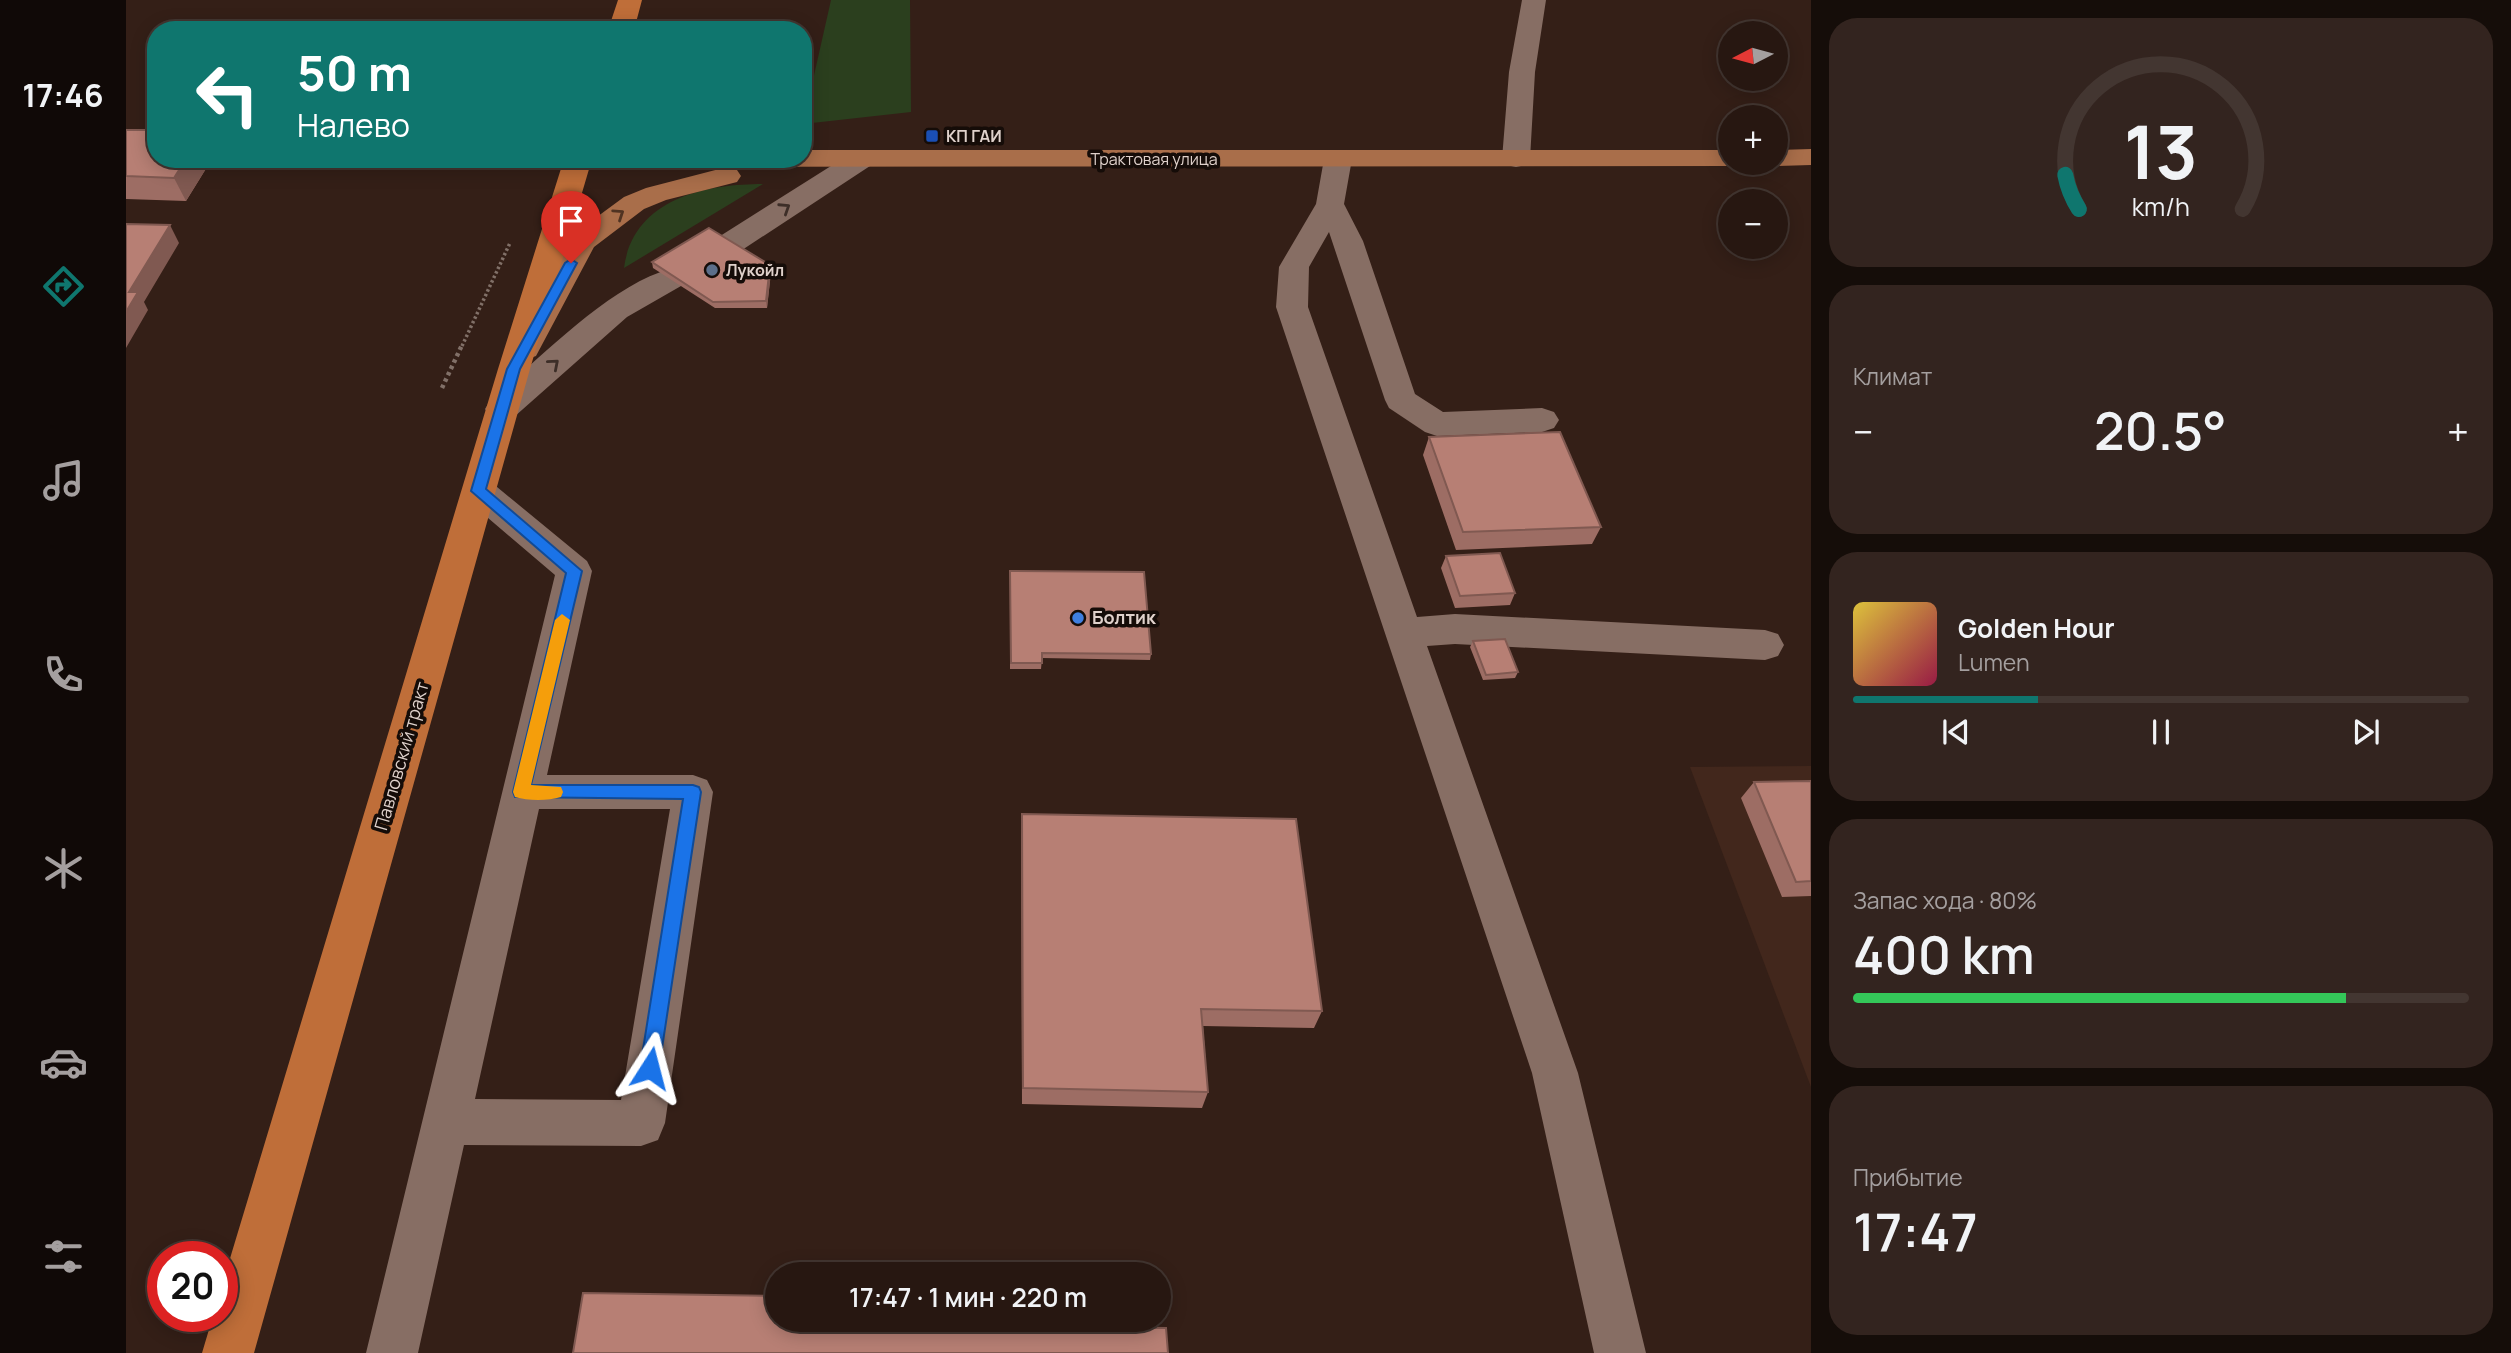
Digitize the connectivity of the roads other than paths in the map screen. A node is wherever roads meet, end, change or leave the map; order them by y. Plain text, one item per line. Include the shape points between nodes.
1 (1534, 0) edge
2 (1811, 157) edge
3 (1718, 158) edge
4 (1788, 158) edge
5 (1338, 159) junction
6 (1516, 159) junction
7 (812, 160) edge
8 (860, 160) junction
9 (575, 168) edge
10 (769, 168) edge
11 (1329, 204) junction
12 (728, 245) edge
13 (670, 279) edge
14 (514, 369) junction
15 (502, 409) junction
16 (1542, 420) dead end
17 (478, 491) junction
18 (1404, 634) junction
19 (1765, 645) dead end
20 (521, 792) junction
21 (445, 1122) junction
22 (228, 1353) edge
23 (392, 1353) edge
24 (1620, 1353) edge

1 - 6 lane via 1522,72
2 - 4 main road
3 - 6 main road, Трактовая улица
5 - 6 main road, Трактовая улица
5 - 8 main road, Трактовая улица
5 - 11 lane
7 - 8 main road, Трактовая улица
12 -> 8 lane
9 - 14 highway, Павловский тракт
14 -> 10 main road via 582,242 607,222 634,204 684,186
11 - 16 lane via 1348,241 1401,400 1437,424
11 - 18 lane via 1294,267 1292,307
15 -> 13 lane via 616,310
14 - 15 highway, Павловский тракт
15 - 17 highway, Павловский тракт
17 - 20 lane via 574,571
17 - 22 highway, Павловский тракт
18 - 19 lane via 1455,629
18 - 24 lane via 1555,1073
20 - 21 lane
20 - 21 lane via 693,792 641,1123
21 - 23 lane

